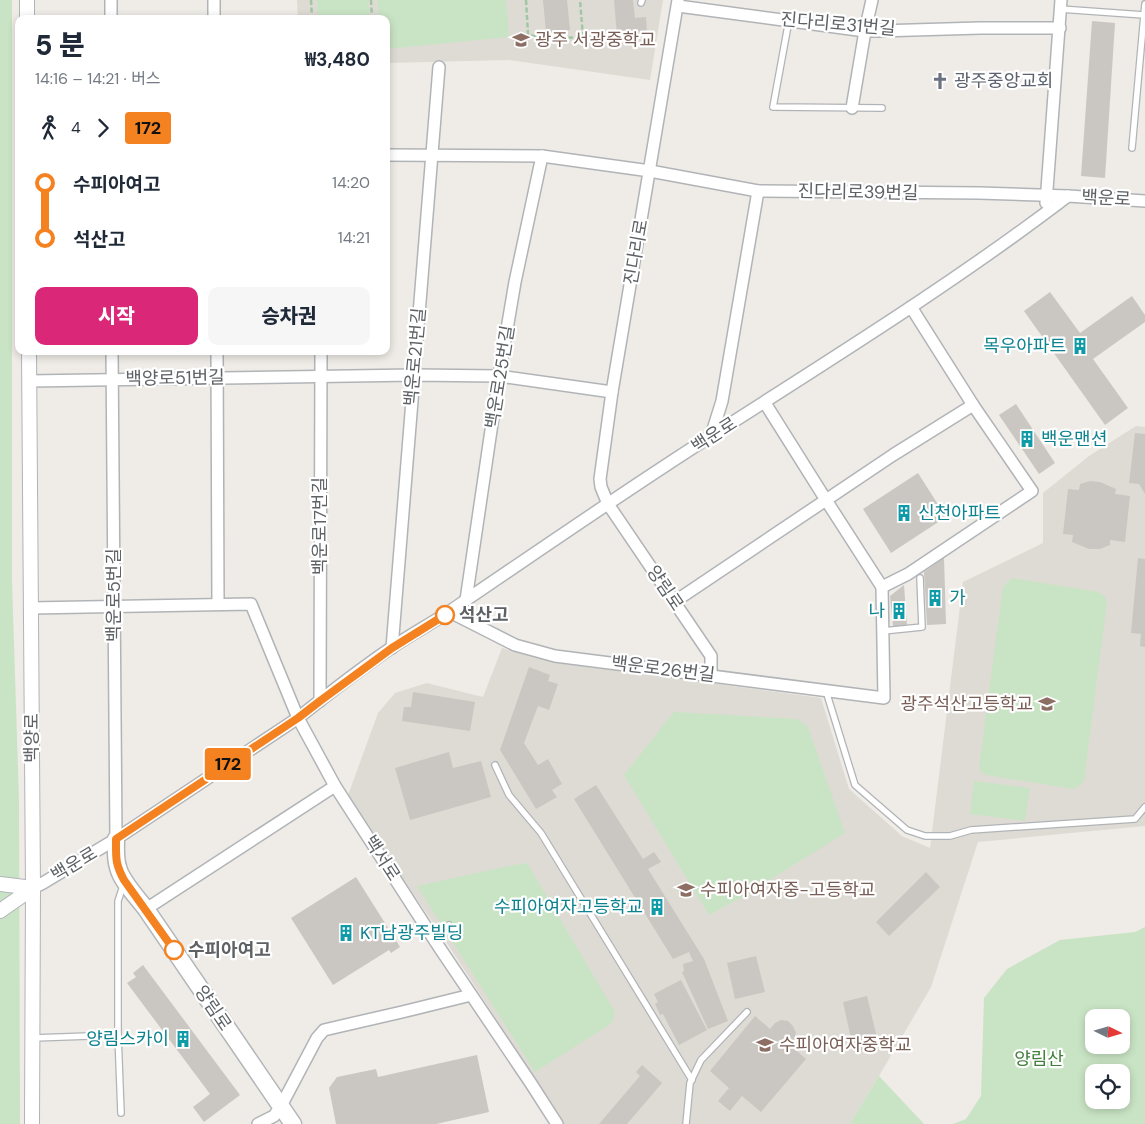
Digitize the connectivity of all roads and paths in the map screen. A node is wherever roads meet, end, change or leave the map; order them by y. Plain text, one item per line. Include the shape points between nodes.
1 (26, 0) edge
2 (111, 0) edge
3 (214, 0) edge
4 (311, 0) edge
5 (371, 0) edge
6 (526, 0) edge
7 (580, 0) edge
8 (872, 0) edge
9 (678, 3) edge
10 (1061, 4) edge
11 (1145, 4) edge
12 (27, 15) edge
13 (111, 15) edge
14 (214, 15) edge
15 (312, 15) edge
16 (372, 15) edge
17 (1144, 15) edge
18 (789, 20) junction
19 (1060, 28) junction
20 (864, 31) junction
21 (439, 67) dead end
22 (852, 108) junction
23 (882, 108) dead end
24 (1132, 148) dead end
25 (390, 155) edge
26 (432, 155) junction
27 (542, 156) junction
28 (650, 172) junction
29 (758, 191) junction
30 (1046, 195) junction
31 (1068, 196) junction
32 (1145, 201) edge
33 (1044, 214) junction
34 (911, 307) junction
35 (29, 355) edge
36 (112, 355) edge
37 (217, 355) edge
38 (321, 355) edge
39 (414, 375) junction
40 (321, 376) junction
41 (499, 376) junction
42 (217, 378) junction
43 (113, 379) junction
44 (29, 380) junction
45 (612, 392) junction
46 (765, 403) junction
47 (973, 405) junction
48 (711, 436) junction
49 (826, 500) junction
50 (608, 504) junction
51 (920, 578) dead end
52 (882, 587) junction
53 (466, 600) junction
54 (674, 602) junction
55 (218, 604) junction
56 (114, 606) junction
57 (31, 608) junction
58 (450, 612) junction
59 (883, 631) junction
60 (392, 648) junction
61 (711, 675) junction
62 (826, 691) junction
63 (320, 701) junction
64 (298, 718) junction
65 (495, 765) dead end
66 (335, 786) junction
67 (1145, 807) edge
68 (116, 839) junction
69 (124, 880) junction
70 (0, 884) edge
71 (33, 888) junction
72 (146, 909) junction
73 (0, 911) edge
74 (449, 925) dead end
75 (433, 938) junction
76 (471, 994) junction
77 (747, 1012) dead end
78 (118, 1035) junction
79 (33, 1038) junction
80 (692, 1080) junction
81 (281, 1106) junction
82 (121, 1113) dead end
83 (32, 1124) edge
84 (258, 1124) edge
85 (293, 1124) edge
86 (557, 1124) edge
87 (686, 1124) edge

1 - 12 street
2 - 13 street
3 - 14 street
4 - 15 path
5 - 16 path
6 - 7 path via 528,34 542,39 583,37
8 - 20 street
9 - 18 street, 진다리로31번길
9 - 28 street, 진다리로
10 - 17 lane
10 - 19 street
11 - 17 lane
17 - 24 lane
18 - 20 street, 진다리로31번길
18 - 22 lane via 773,107
19 - 20 street, 진다리로31번길
19 - 30 street
20 - 22 street
21 - 26 street, 백운로21번길
22 - 23 lane
25 - 26 street, 진다리로39번길
26 - 27 street, 진다리로39번길
26 - 39 street, 백운로21번길
27 - 28 street, 진다리로39번길
27 - 41 street, 백운로25번길
28 - 29 street, 진다리로39번길
28 - 45 street, 진다리로
29 - 30 street, 진다리로39번길
29 - 48 street via 722,401
30 - 31 street, 진다리로39번길
30 - 33 street
31 - 32 street, 백운로
31 - 33 street, 백운로
33 - 34 street, 백운로
34 - 46 street, 백운로
34 - 47 street
35 - 44 street, 백양로
36 - 43 street, 백운로5번길
37 - 42 street
38 - 40 street, 백운로17번길
39 - 40 street, 백양로51번길
39 - 41 street, 백양로51번길
39 - 60 street, 백운로21번길
40 - 42 street, 백양로51번길
40 - 63 street, 백운로17번길
41 - 45 street, 백양로51번길
41 - 53 street, 백운로25번길
42 - 43 street, 백양로51번길
42 - 55 street
43 - 44 street, 백양로51번길
43 - 56 street, 백운로5번길
44 - 57 street, 백양로
45 - 50 street, 진다리로 via 600,479
46 - 48 street, 백운로
46 - 49 street
47 - 49 street
47 - 52 street via 1032,491 908,574
48 - 50 street, 백운로
49 - 52 street
49 - 54 street
50 - 53 street, 백운로
50 - 54 street, 양림로
51 - 59 lane via 922,627
52 - 59 street
53 - 58 street, 백운로
54 - 61 street, 양림로 via 711,656
55 - 56 street
55 - 64 street via 251,604
56 - 57 street
56 - 68 street, 백운로5번길
57 - 71 street, 백양로
58 - 60 street, 백운로
58 - 61 street, 백운로26번길 via 515,646 555,656
59 - 62 street, 백운로26번길 via 884,698
60 - 63 street, 백운로
61 - 62 street, 백운로26번길
62 - 67 lane via 856,785 907,830 925,836 950,836 971,830 1135,819
63 - 64 street, 백운로
64 - 66 street, 백서로
64 - 68 street, 백운로
65 - 80 lane via 510,795 541,833
66 - 72 street
66 - 75 street, 백서로
68 - 69 main road, 양림로 via 116,858
68 - 71 street, 백운로
69 - 72 main road, 양림로
69 - 78 lane via 118,901
70 - 71 street
71 - 73 street, 백운로
71 - 79 street, 백양로
72 - 81 main road, 양림로
74 - 75 lane
75 - 76 street, 백서로
76 - 81 street via 324,1030
76 - 86 street, 백서로
77 - 80 lane via 702,1060
78 - 79 lane
78 - 82 lane
79 - 83 street, 백양로
80 - 87 lane
81 - 84 street via 274,1116
81 - 85 main road, 양림로

